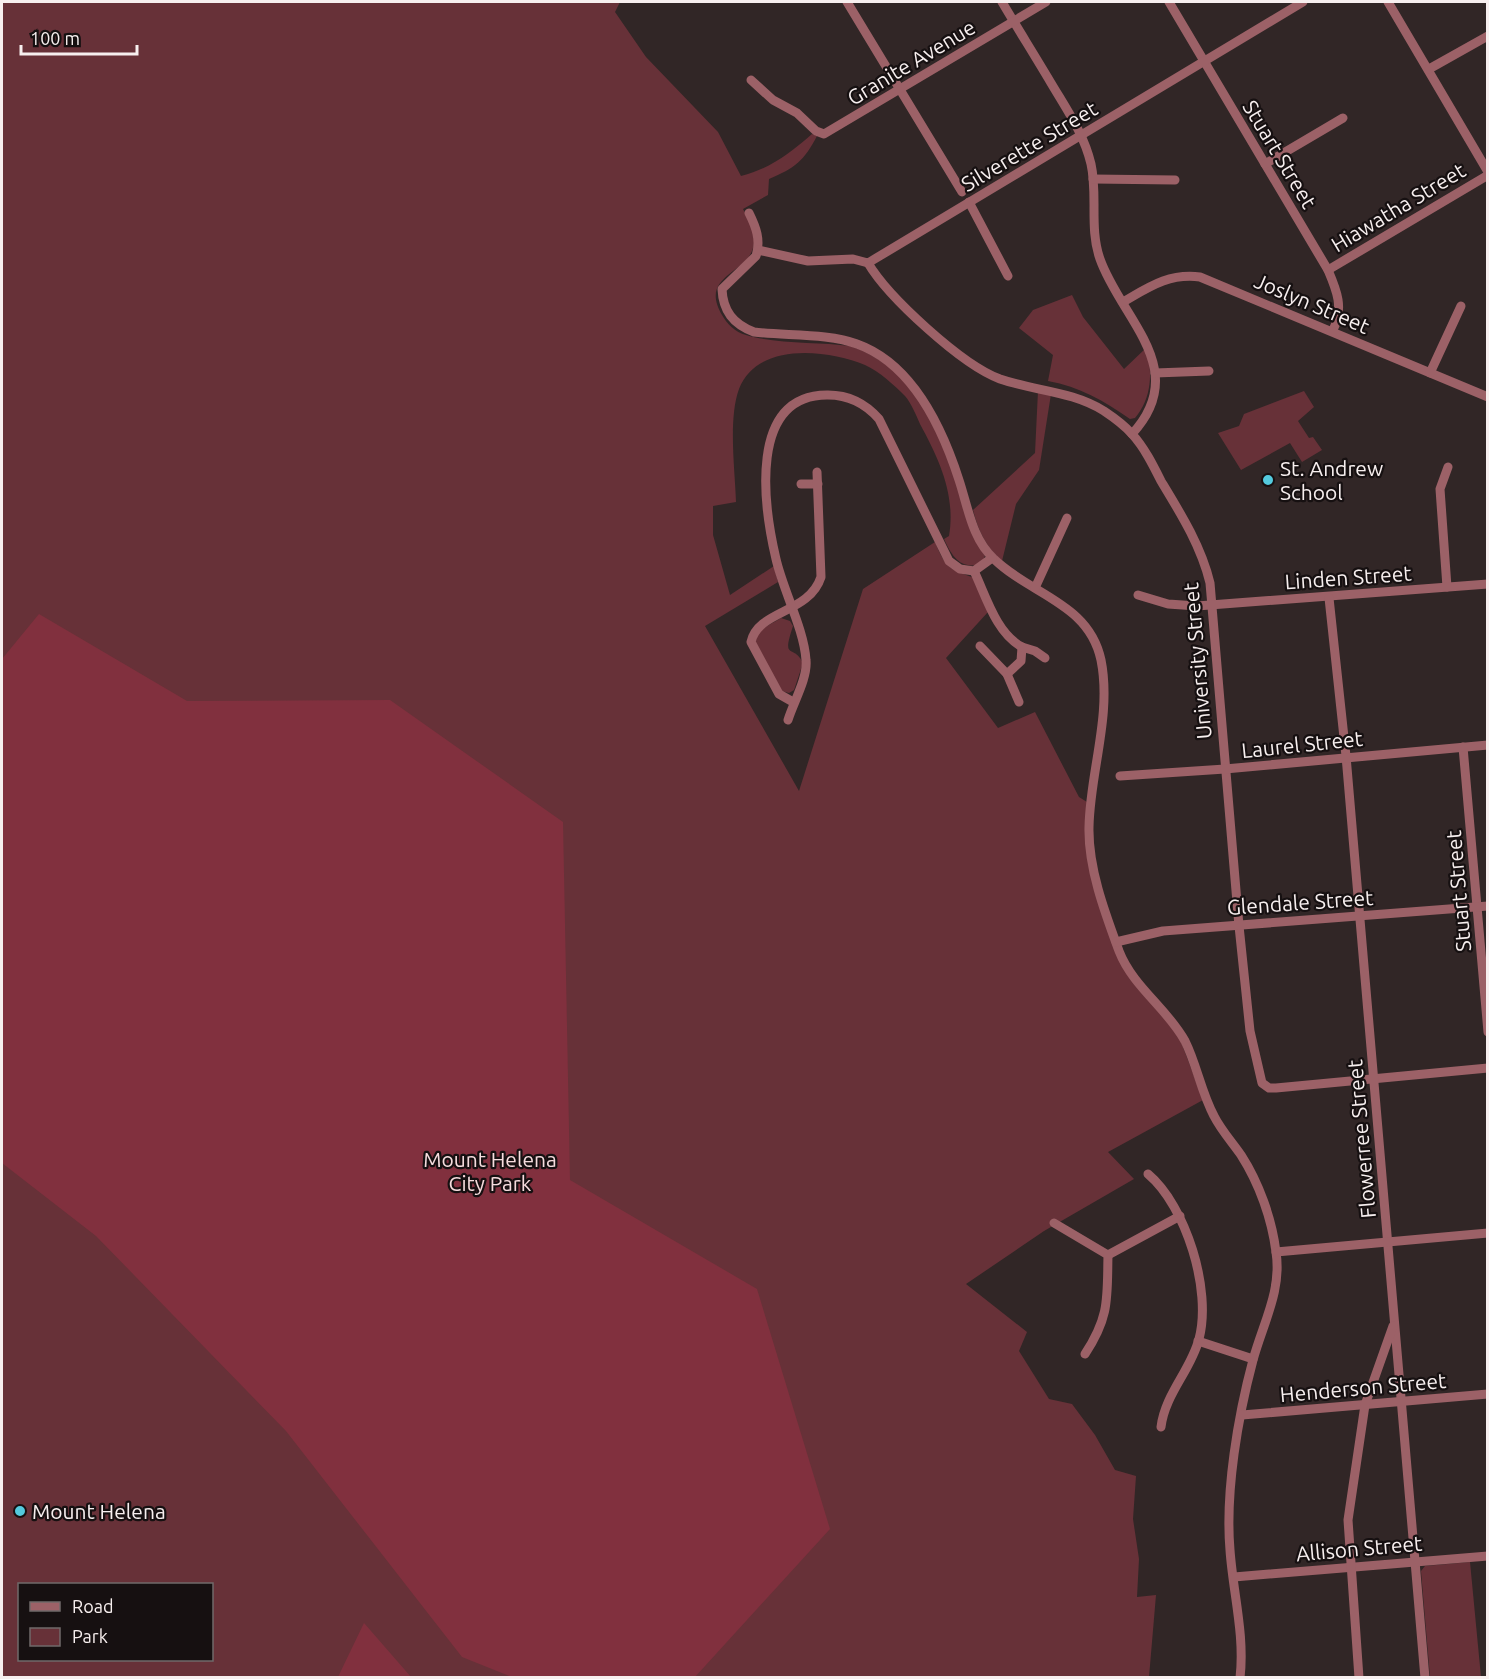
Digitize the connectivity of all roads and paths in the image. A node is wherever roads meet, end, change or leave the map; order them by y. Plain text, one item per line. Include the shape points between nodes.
1 (847, 2) edge
2 (1002, 2) edge
3 (1046, 2) edge
4 (1168, 2) edge
5 (1303, 2) edge
6 (1388, 2) edge
7 (1014, 21) junction
8 (1488, 36) edge
9 (1204, 61) junction
10 (1429, 69) junction
11 (751, 80) dead end
12 (899, 89) junction
13 (1342, 118) dead end
14 (1083, 136) junction
15 (1265, 164) junction
16 (1488, 174) edge
17 (1093, 179) junction
18 (1175, 180) dead end
19 (962, 192) dead end
20 (969, 202) junction
21 (749, 213) dead end
22 (758, 250) junction
23 (868, 263) junction
24 (1328, 270) junction
25 (1008, 276) dead end
26 (1123, 302) junction
27 (1461, 306) dead end
28 (1333, 330) junction
29 (1209, 371) dead end
30 (1155, 373) junction
31 (1430, 373) junction
32 (1488, 397) edge
33 (1132, 434) junction
34 (1448, 467) dead end
35 (818, 472) dead end
36 (818, 483) junction
37 (801, 484) dead end
38 (1066, 518) dead end
39 (992, 558) junction
40 (974, 571) junction
41 (1488, 584) edge
42 (1035, 588) junction
43 (1447, 588) junction
44 (1138, 595) dead end
45 (1329, 598) junction
46 (1211, 605) junction
47 (790, 608) junction
48 (980, 646) dead end
49 (1022, 646) junction
50 (1045, 658) dead end
51 (1006, 674) junction
52 (793, 702) junction
53 (1019, 702) dead end
54 (788, 720) dead end
55 (1488, 745) edge
56 (1463, 747) junction
57 (1346, 756) junction
58 (1225, 769) junction
59 (1120, 776) dead end
60 (1488, 906) edge
61 (1477, 907) junction
62 (1360, 917) junction
63 (1239, 926) junction
64 (1116, 942) junction
65 (1488, 1032) edge
66 (1488, 1068) edge
67 (1373, 1079) junction
68 (1148, 1174) dead end
69 (1180, 1216) junction
70 (1054, 1223) dead end
71 (1488, 1233) edge
72 (1388, 1241) junction
73 (1276, 1252) junction
74 (1108, 1255) junction
75 (1394, 1321) junction
76 (1198, 1341) junction
77 (1085, 1354) dead end
78 (1253, 1359) junction
79 (1488, 1394) edge
80 (1400, 1402) junction
81 (1365, 1405) junction
82 (1242, 1415) junction
83 (1161, 1427) dead end
84 (1488, 1556) edge
85 (1415, 1562) junction
86 (1353, 1567) junction
87 (1234, 1577) junction
88 (1240, 1677) edge
89 (1359, 1677) edge
90 (1425, 1677) edge

1 - 12 street
2 - 7 street
3 - 7 street, Granite Avenue
4 - 9 street, Stuart Street
5 - 9 street, Silverette Street
6 - 10 street
7 - 12 street, Granite Avenue
7 - 14 street
8 - 10 street
9 - 14 street, Silverette Street
9 - 15 street, Stuart Street
10 - 16 street
11 - 12 street, Granite Avenue via 824,134
12 - 19 street
13 - 15 street
14 - 17 street
14 - 20 street, Silverette Street
15 - 24 street, Stuart Street
16 - 24 street, Hiawatha Street
17 - 18 street
17 - 26 street via 1097,249
20 - 23 street, Silverette Street
20 - 25 street
21 - 22 street via 758,231
22 - 23 street via 808,261 853,259
22 - 39 street via 722,289 727,312 739,326 754,332 855,342 898,370 931,413 948,445 978,538
23 - 33 street, University Street via 892,296 969,363 1001,379 1088,403
24 - 28 street, Stuart Street via 1339,297
26 - 28 street, Joslyn Street via 1158,281 1179,275 1200,277
26 - 30 street via 1150,349
27 - 31 street
28 - 31 street, Joslyn Street
29 - 30 street
30 - 33 street via 1151,405
31 - 32 street, Joslyn Street
33 - 46 street, University Street via 1200,550 1210,583
34 - 43 street via 1440,489
35 - 36 street
36 - 37 street
36 - 47 street via 821,577 817,590 803,603
38 - 42 street
39 - 40 street
39 - 42 street
40 - 47 street via 960,569 949,561 873,413 852,398 810,396 782,416 771,433 767,453 771,531
40 - 49 street via 1001,628
41 - 43 street, Linden Street
42 - 64 street via 1076,614 1093,637 1101,658 1103,697 1089,828 1090,853
43 - 45 street, Linden Street
44 - 46 street, Linden Street via 1168,604
45 - 46 street, Linden Street
45 - 57 street, Flowerree Street
46 - 58 street, University Street
47 - 52 street via 807,661
47 - 52 street via 757,629 751,642 779,694
48 - 51 street
49 - 50 street
49 - 51 street via 1021,661
51 - 53 street
52 - 54 street
55 - 56 street, Laurel Street
56 - 57 street, Laurel Street
56 - 61 street, Stuart Street
57 - 58 street, Laurel Street
57 - 62 street, Flowerree Street
58 - 59 street, Laurel Street
58 - 63 street, University Street
60 - 61 street, Glendale Street
61 - 62 street, Glendale Street
61 - 65 street, Stuart Street
62 - 63 street, Glendale Street
62 - 67 street, Flowerree Street
63 - 64 street, Glendale Street via 1163,931
63 - 67 street, University Street via 1250,1031 1262,1083 1276,1088
64 - 73 street via 1138,984 1184,1040 1215,1119 1257,1181
66 - 67 street
67 - 72 street, Flowerree Street
68 - 69 street via 1168,1195
69 - 74 street
69 - 76 street via 1196,1259 1200,1284
70 - 74 street
71 - 72 street
72 - 73 street
72 - 75 street, Flowerree Street
73 - 78 street via 1279,1275
74 - 77 street via 1106,1313
75 - 80 street, Flowerree Street
75 - 81 street
76 - 78 street
76 - 83 street via 1168,1399
78 - 82 street
79 - 80 street, Henderson Street
80 - 81 street, Henderson Street
80 - 85 street, Flowerree Street
81 - 82 street, Henderson Street
81 - 86 street via 1348,1520
82 - 87 street via 1229,1519
84 - 85 street, Allison Street
85 - 86 street, Allison Street
85 - 90 street, Flowerree Street
86 - 87 street, Allison Street
86 - 89 street
87 - 88 street via 1241,1643

